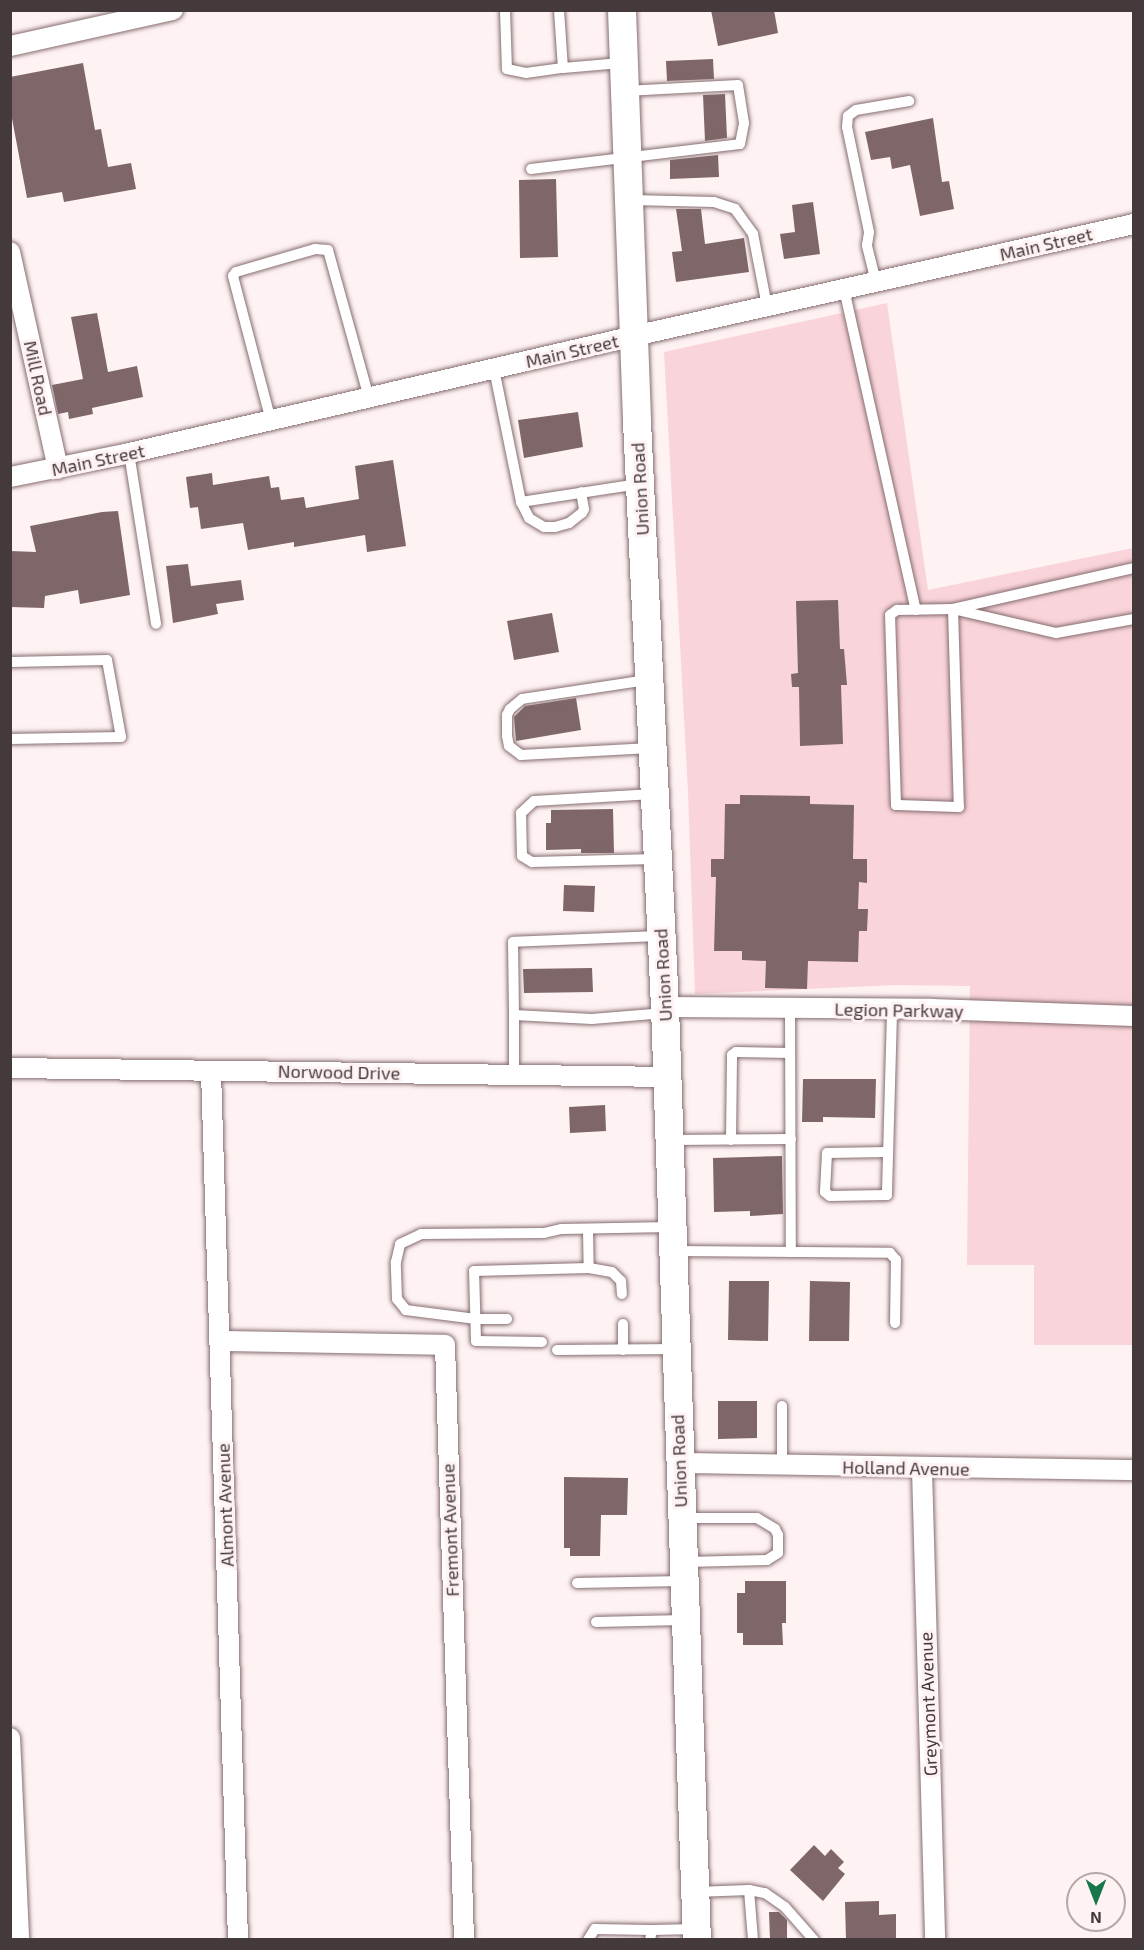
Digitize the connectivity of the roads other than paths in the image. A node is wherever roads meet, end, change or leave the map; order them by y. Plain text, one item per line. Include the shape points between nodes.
1 (505, 10) edge
2 (559, 10) edge
3 (622, 10) edge
4 (171, 11) edge
5 (10, 46) edge
6 (563, 68) junction
7 (625, 77) junction
8 (909, 101) dead end
9 (628, 158) junction
10 (531, 169) dead end
11 (629, 200) junction
12 (1134, 224) edge
13 (10, 252) edge
14 (876, 282) junction
15 (844, 289) junction
16 (768, 306) junction
17 (634, 336) junction
18 (494, 369) junction
19 (369, 398) junction
20 (271, 421) junction
21 (129, 453) junction
22 (58, 469) junction
23 (10, 477) edge
24 (640, 483) junction
25 (581, 492) junction
26 (521, 502) junction
27 (1134, 568) edge
28 (953, 609) junction
29 (916, 610) junction
30 (1134, 619) edge
31 (156, 624) dead end
32 (10, 662) edge
33 (648, 679) junction
34 (10, 739) edge
35 (651, 748) junction
36 (654, 794) junction
37 (656, 860) junction
38 (661, 936) junction
39 (790, 1009) junction
40 (665, 1010) junction
41 (891, 1010) junction
42 (514, 1015) junction
43 (1134, 1016) edge
44 (790, 1053) junction
45 (10, 1068) edge
46 (211, 1071) junction
47 (514, 1075) junction
48 (667, 1077) junction
49 (791, 1139) junction
50 (668, 1140) junction
51 (731, 1140) junction
52 (888, 1152) junction
53 (588, 1229) junction
54 (672, 1239) junction
55 (791, 1252) junction
56 (589, 1268) junction
57 (622, 1294) dead end
58 (476, 1319) junction
59 (507, 1319) dead end
60 (896, 1323) dead end
61 (623, 1324) dead end
62 (220, 1341) junction
63 (542, 1342) dead end
64 (676, 1349) junction
65 (557, 1350) dead end
66 (623, 1350) junction
67 (782, 1406) dead end
68 (679, 1463) junction
69 (782, 1466) junction
70 (922, 1469) junction
71 (1134, 1470) edge
72 (681, 1518) junction
73 (683, 1572) junction
74 (577, 1583) dead end
75 (684, 1620) junction
76 (596, 1622) dead end
77 (10, 1738) edge
78 (749, 1890) junction
79 (695, 1892) junction
80 (697, 1934) edge
81 (651, 1935) edge
82 (19, 1940) edge
83 (238, 1940) edge
84 (464, 1940) edge
85 (588, 1940) edge
86 (753, 1940) edge
87 (814, 1940) edge
88 (935, 1940) edge

1 - 6 lane via 507,69 526,73
2 - 6 lane
3 - 7 main road, Union Road
4 - 5 street
6 - 7 lane
7 - 9 main road, Union Road
7 - 9 lane via 738,85 744,123 740,144
8 - 14 lane via 856,110 848,116
9 - 10 lane
9 - 11 main road, Union Road
11 - 16 lane via 714,202 735,209 753,234
11 - 17 main road, Union Road
12 - 14 street, Main Street
13 - 22 street, Mill Road
14 - 15 street, Main Street
15 - 16 street, Main Street
15 - 29 lane
16 - 17 street, Main Street
17 - 18 street, Main Street
17 - 24 main road, Union Road
18 - 19 street, Main Street
18 - 26 lane
19 - 20 street, Main Street
19 - 20 lane via 328,250 315,249 234,274
20 - 21 street, Main Street
21 - 22 street, Main Street
21 - 31 lane
22 - 23 street, Main Street
24 - 25 lane
24 - 33 main road, Union Road
25 - 26 lane
25 - 26 lane via 582,513 555,527 544,527 528,518
27 - 28 lane
28 - 29 lane
28 - 29 lane via 959,807 934,808 896,805 891,615 897,610
28 - 30 lane via 1056,633
32 - 34 lane via 107,660 121,737
33 - 35 main road, Union Road
33 - 35 lane via 522,699 507,715 507,736 509,746 522,755
35 - 36 main road, Union Road
36 - 37 main road, Union Road
36 - 37 lane via 534,801 521,813 522,856 532,862
37 - 38 main road, Union Road
38 - 40 main road, Union Road
38 - 42 lane via 513,942
39 - 40 street, Legion Parkway
39 - 41 street, Legion Parkway
39 - 44 lane
40 - 42 lane via 592,1019
40 - 48 main road, Union Road
41 - 43 street, Legion Parkway
41 - 52 lane
42 - 47 lane
44 - 49 lane
44 - 51 lane via 732,1055
45 - 46 street, Norwood Drive
46 - 47 street, Norwood Drive
46 - 62 street, Almont Avenue
47 - 48 street, Norwood Drive
48 - 50 main road, Union Road
49 - 51 lane
49 - 55 lane
50 - 51 lane
50 - 54 main road, Union Road
52 - 52 lane via 886,1195 830,1196 825,1192 827,1153
53 - 54 lane
53 - 56 lane
53 - 58 lane via 421,1233 400,1244 396,1262 397,1299 406,1310
54 - 55 lane
54 - 64 main road, Union Road
55 - 60 lane via 890,1253 896,1260
56 - 57 lane via 612,1272 621,1281
56 - 58 lane via 474,1270
58 - 59 lane
58 - 63 lane via 476,1341
61 - 66 lane
62 - 83 street, Almont Avenue
62 - 84 street, Fremont Avenue via 445,1345
64 - 66 lane
64 - 68 main road, Union Road
65 - 66 lane
67 - 69 lane
68 - 69 street, Holland Avenue
68 - 72 main road, Union Road
69 - 70 street, Holland Avenue
70 - 71 street, Holland Avenue
70 - 88 street, Greymont Avenue
72 - 73 main road, Union Road
72 - 73 lane via 757,1518 778,1535 778,1553 768,1560
73 - 74 lane
73 - 75 main road, Union Road
75 - 76 lane
75 - 79 main road, Union Road
77 - 82 street
78 - 79 lane
78 - 86 lane
78 - 87 lane via 765,1893 785,1907
79 - 80 main road, Union Road
80 - 81 lane
81 - 85 lane via 595,1929

